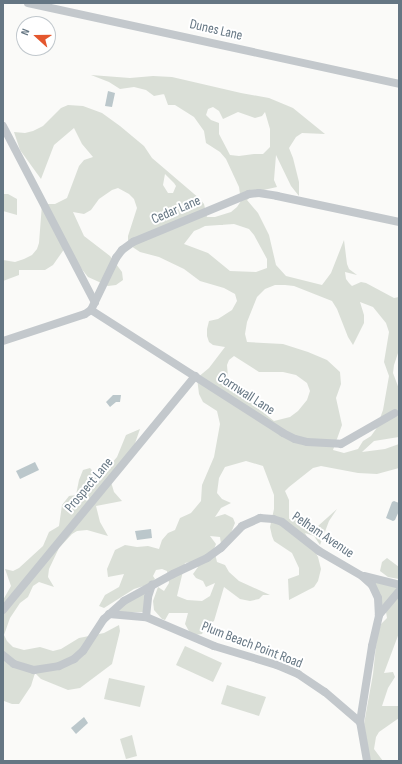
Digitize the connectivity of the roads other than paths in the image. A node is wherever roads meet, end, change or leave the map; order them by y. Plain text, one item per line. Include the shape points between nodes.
1 (28, 3) edge
2 (399, 84) edge
3 (3, 126) edge
4 (399, 222) edge
5 (93, 307) junction
6 (3, 340) edge
7 (195, 376) junction
8 (395, 413) dead end
9 (360, 575) junction
10 (152, 585) junction
11 (399, 585) edge
12 (399, 591) edge
13 (3, 610) edge
14 (109, 614) junction
15 (379, 615) junction
16 (146, 617) junction
17 (3, 655) edge
18 (360, 722) junction
19 (366, 761) edge

1 - 2 street, Dunes Lane
3 - 5 street
4 - 5 street, Cedar Lane via 263,193 249,194 133,242 116,258
5 - 6 street via 85,314
5 - 7 street, Cornwall Lane
7 - 8 street, Cornwall Lane via 283,433 307,442 341,444
7 - 13 street, Prospect Lane
9 - 10 street, Pelham Avenue via 319,551 282,522 266,518 252,520 207,558
9 - 11 street
9 - 15 street, Pelham Avenue via 372,585 378,598
10 - 14 street, Pelham Avenue via 124,601
10 - 16 street
12 - 15 street, Pelham Avenue
14 - 16 street, Plum Beach Point Road
14 - 17 street, Pelham Avenue via 84,651 59,666 34,670 14,664
15 - 18 street, Pelham Avenue
16 - 18 street, Plum Beach Point Road via 214,646 298,674 325,692
18 - 19 street

